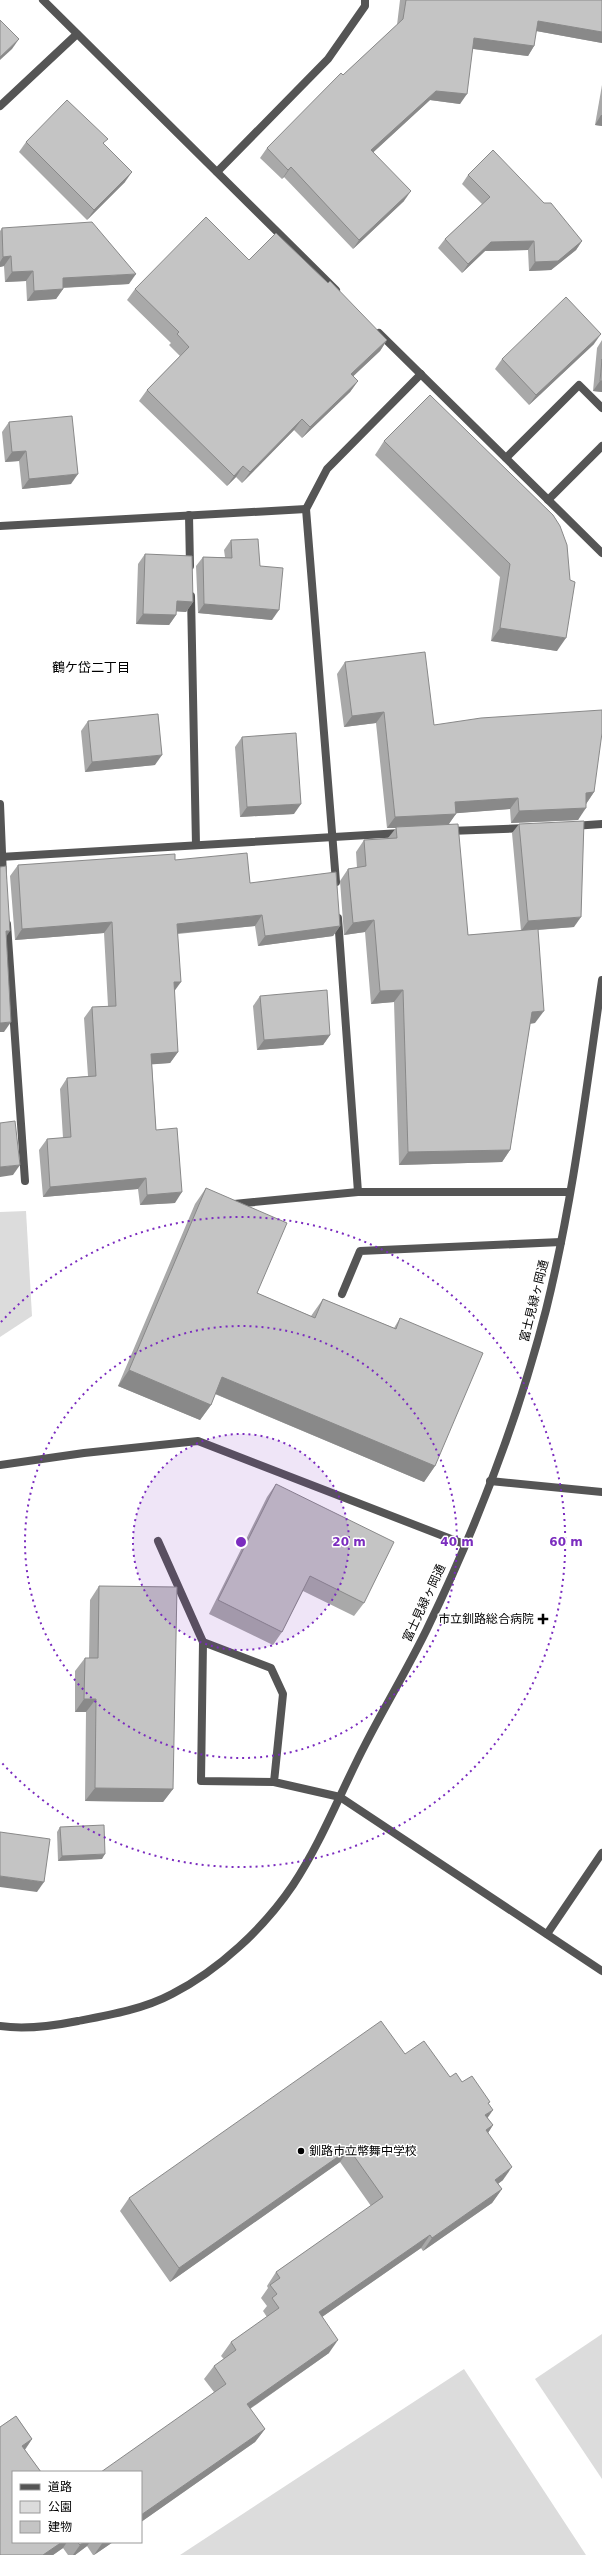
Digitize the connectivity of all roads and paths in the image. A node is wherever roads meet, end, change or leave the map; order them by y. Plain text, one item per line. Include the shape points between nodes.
1 (43, 0) edge
2 (363, 2) edge
3 (77, 34) junction
4 (0, 106) edge
5 (217, 172) junction
6 (342, 296) edge
7 (370, 324) edge
8 (421, 374) junction
9 (602, 408) edge
10 (602, 446) edge
11 (506, 458) junction
12 (548, 500) junction
13 (306, 509) junction
14 (189, 515) junction
15 (0, 526) edge
16 (602, 553) edge
17 (0, 804) edge
18 (602, 824) edge
19 (566, 826) edge
20 (535, 827) edge
21 (442, 831) edge
22 (410, 833) edge
23 (332, 836) junction
24 (196, 845) junction
25 (1, 857) edge
26 (4, 889) edge
27 (336, 892) edge
28 (337, 907) edge
29 (6, 913) edge
30 (602, 980) edge
31 (598, 1027) edge
32 (25, 1181) dead end
33 (358, 1192) junction
34 (570, 1192) junction
35 (234, 1204) edge
36 (561, 1242) junction
37 (342, 1294) dead end
38 (0, 1465) edge
39 (490, 1481) junction
40 (602, 1492) edge
41 (158, 1542) dead end
42 (464, 1544) junction
43 (203, 1642) junction
44 (274, 1782) junction
45 (340, 1797) junction
46 (602, 1853) edge
47 (599, 1864) edge
48 (547, 1934) junction
49 (602, 1971) edge
50 (0, 2026) edge

1 - 3 street
2 - 5 street via 328,59
3 - 4 street
3 - 5 street
5 - 6 street
7 - 8 street
8 - 11 street
8 - 13 street via 326,469
9 - 11 street via 579,385
10 - 12 street
11 - 12 street
12 - 16 street
13 - 14 street
13 - 23 street
14 - 15 street
14 - 24 street
17 - 25 street
18 - 19 street
20 - 21 street
22 - 23 street
23 - 24 street
23 - 27 street
24 - 25 street
25 - 26 street
28 - 33 street
29 - 32 street
30 - 31 street, 富士見緑ヶ岡通
31 - 34 street, 富士見緑ヶ岡通
33 - 34 street
33 - 35 street
34 - 36 street, 富士見緑ヶ岡通
36 - 37 street via 360,1251
36 - 39 street, 富士見緑ヶ岡通 via 546,1311 521,1396
38 - 42 street via 198,1441
39 - 40 street
39 - 42 street, 富士見緑ヶ岡通
41 - 43 street
42 - 45 street, 富士見緑ヶ岡通 via 427,1630
43 - 44 street via 272,1668 283,1694
43 - 44 street via 201,1780
44 - 45 street
45 - 48 street
45 - 50 street, 富士見緑ヶ岡通 via 307,1862 280,1903 242,1943 208,1971 172,1994 115,2014 58,2025 15,2028
46 - 47 street
47 - 48 street
48 - 49 street

